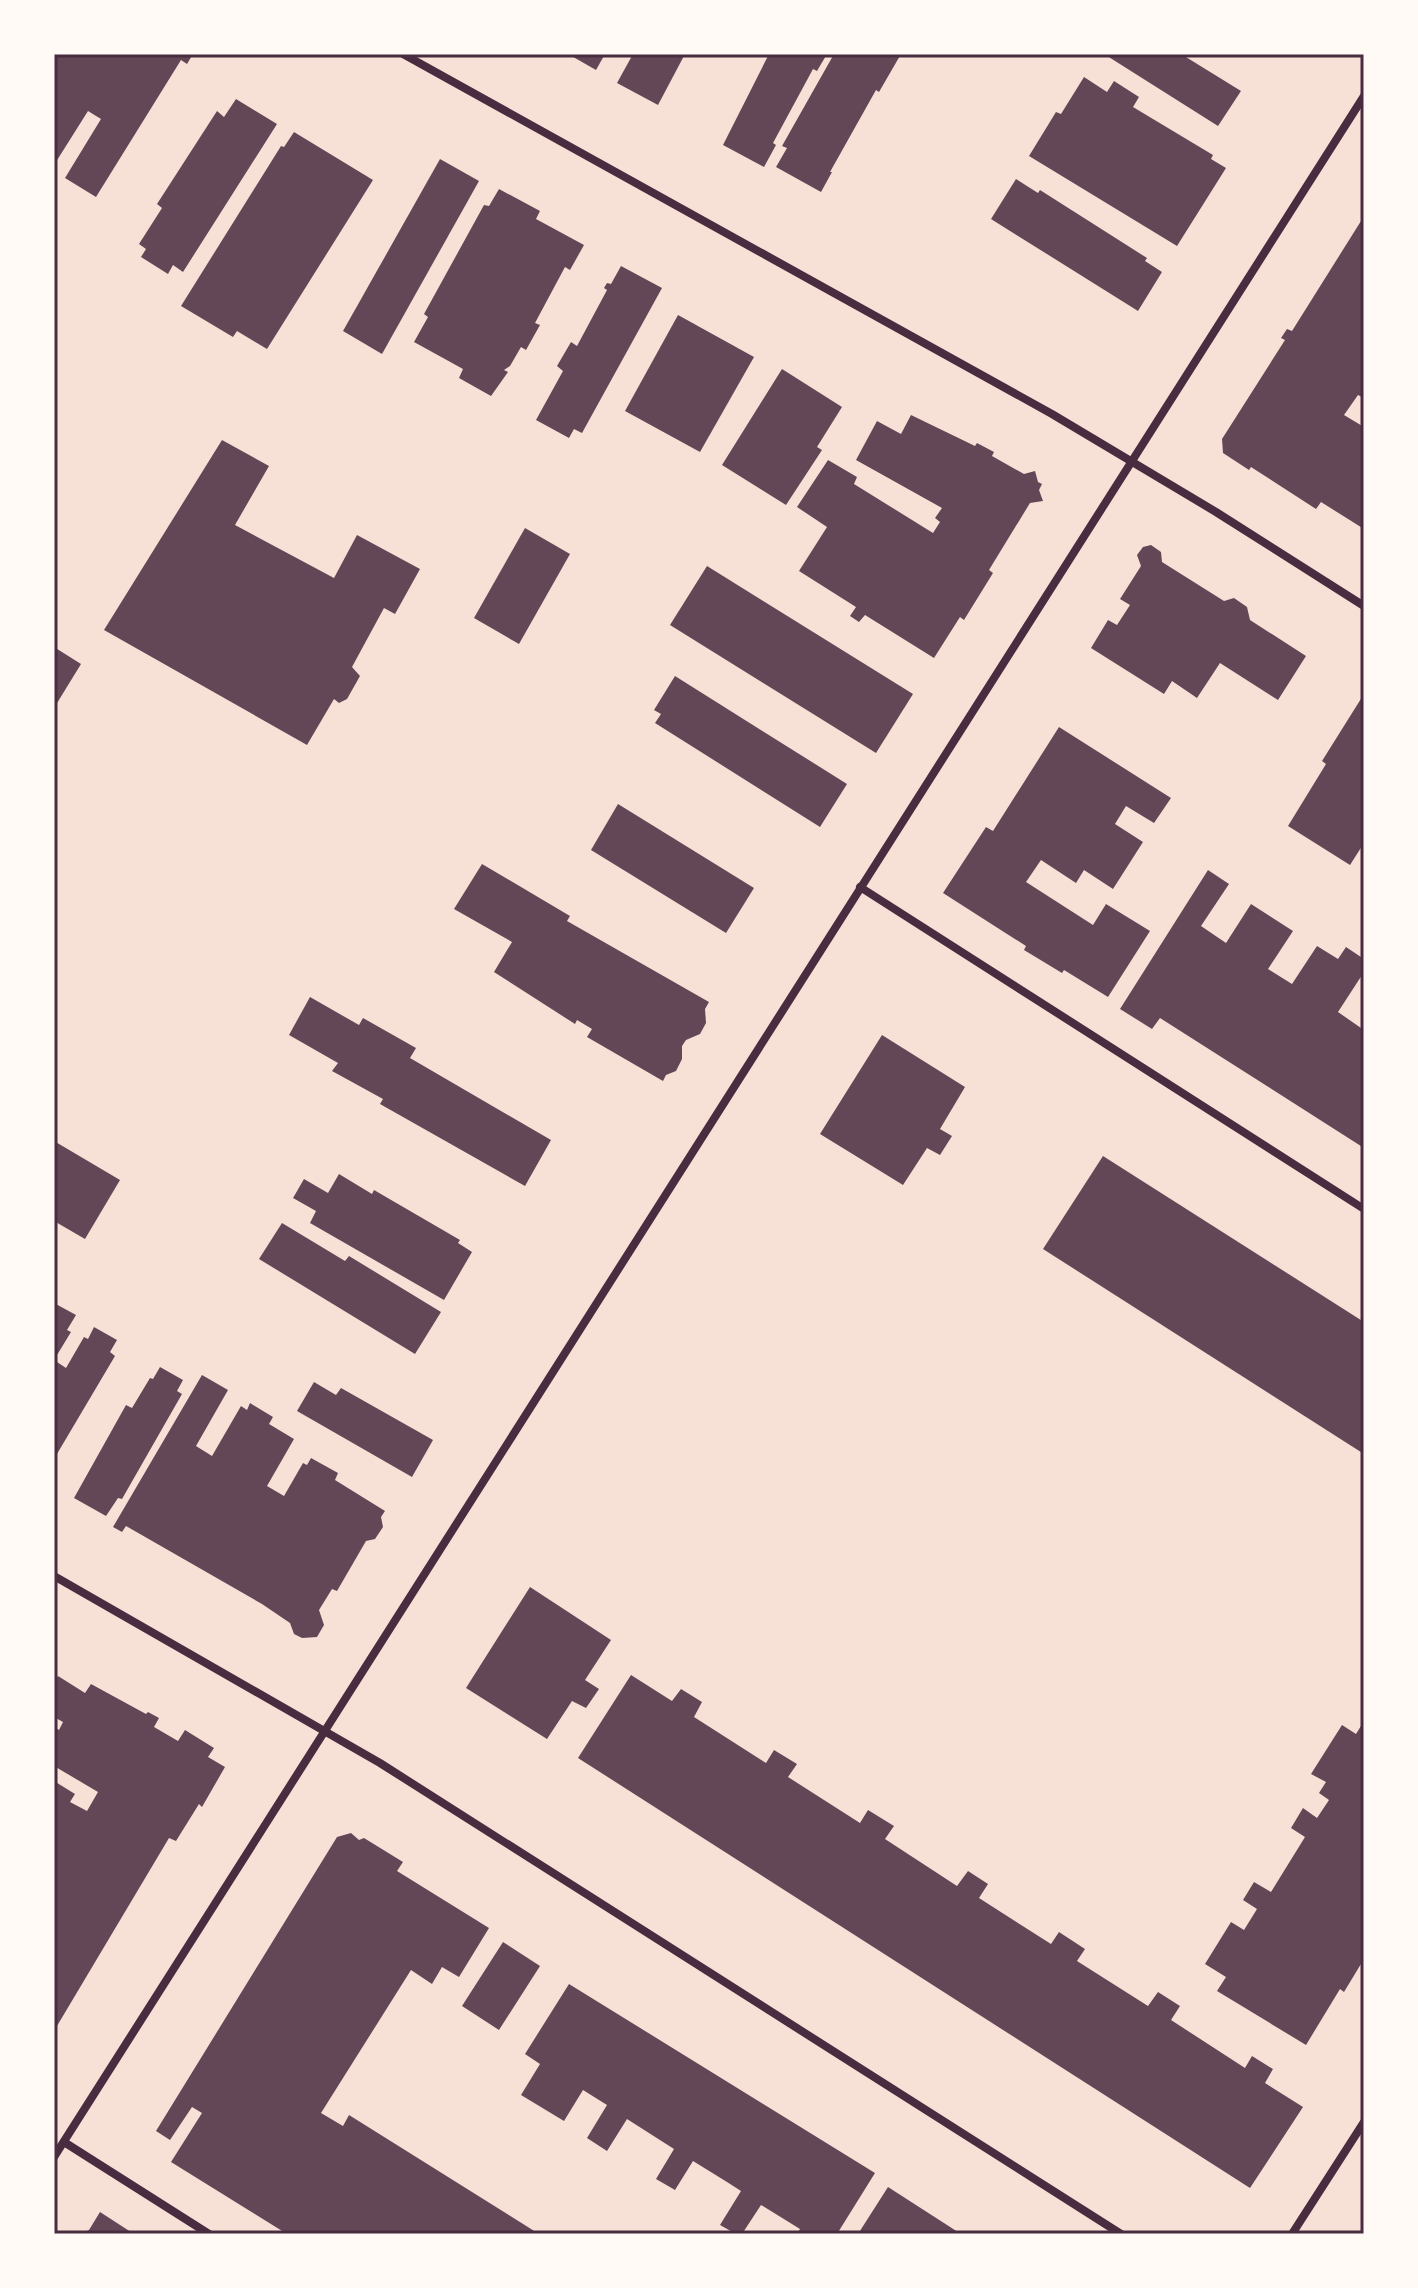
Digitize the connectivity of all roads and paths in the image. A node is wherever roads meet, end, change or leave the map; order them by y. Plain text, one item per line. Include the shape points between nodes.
1 (403, 54) edge
2 (1364, 96) edge
3 (1131, 461) junction
4 (1364, 606) edge
5 (860, 887) junction
6 (1364, 1209) edge
7 (54, 1576) edge
8 (323, 1730) junction
9 (1364, 2122) edge
10 (64, 2142) junction
11 (54, 2157) edge
12 (209, 2234) edge
13 (1121, 2234) edge
14 (1292, 2234) edge

1 - 3 street
2 - 3 street
3 - 4 street
3 - 5 street
5 - 6 street
5 - 8 street
7 - 8 street
8 - 10 street
8 - 13 street
9 - 14 street
10 - 11 street
10 - 12 street

